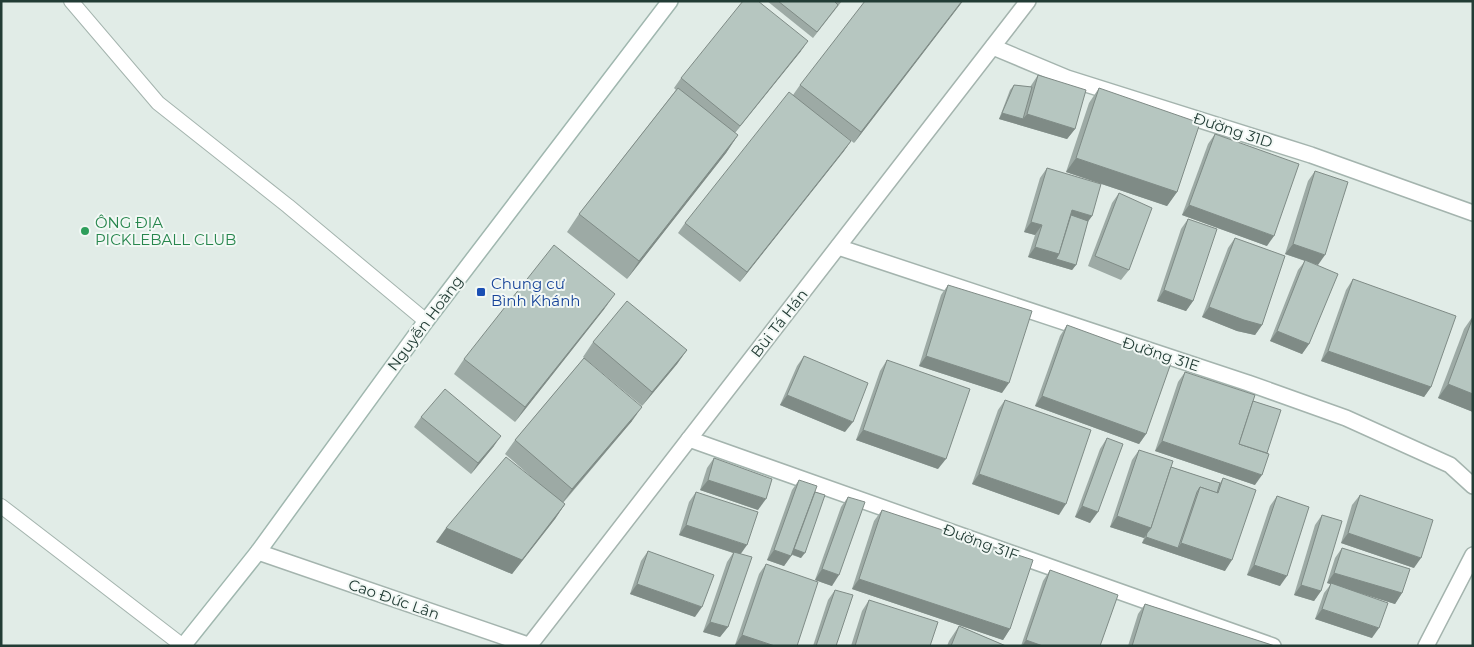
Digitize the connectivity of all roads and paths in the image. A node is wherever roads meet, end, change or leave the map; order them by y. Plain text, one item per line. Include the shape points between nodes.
1 (71, 1) edge
2 (670, 1) edge
3 (1028, 1) edge
4 (993, 47) junction
5 (1473, 213) edge
6 (838, 246) junction
7 (426, 321) junction
8 (689, 439) junction
9 (1473, 486) edge
10 (1, 506) edge
11 (258, 552) junction
12 (1473, 556) edge
13 (183, 646) edge
14 (529, 646) edge
15 (1273, 646) edge
16 (1426, 646) edge

1 - 7 lane via 158,102
2 - 7 street, Nguyễn Hoàng
3 - 4 street, Bùi Tá Hán
4 - 5 street, Đường 31D via 1067,78 1311,155
4 - 6 street, Bùi Tá Hán
6 - 8 street, Bùi Tá Hán
6 - 9 street, Đường 31E via 1346,418 1450,465
7 - 11 street, Nguyễn Hoàng
8 - 14 street, Bùi Tá Hán
8 - 15 street, Đường 31F
10 - 13 lane
11 - 13 street, Nguyễn Hoàng
11 - 14 street, Cao Đức Lân
12 - 16 street

